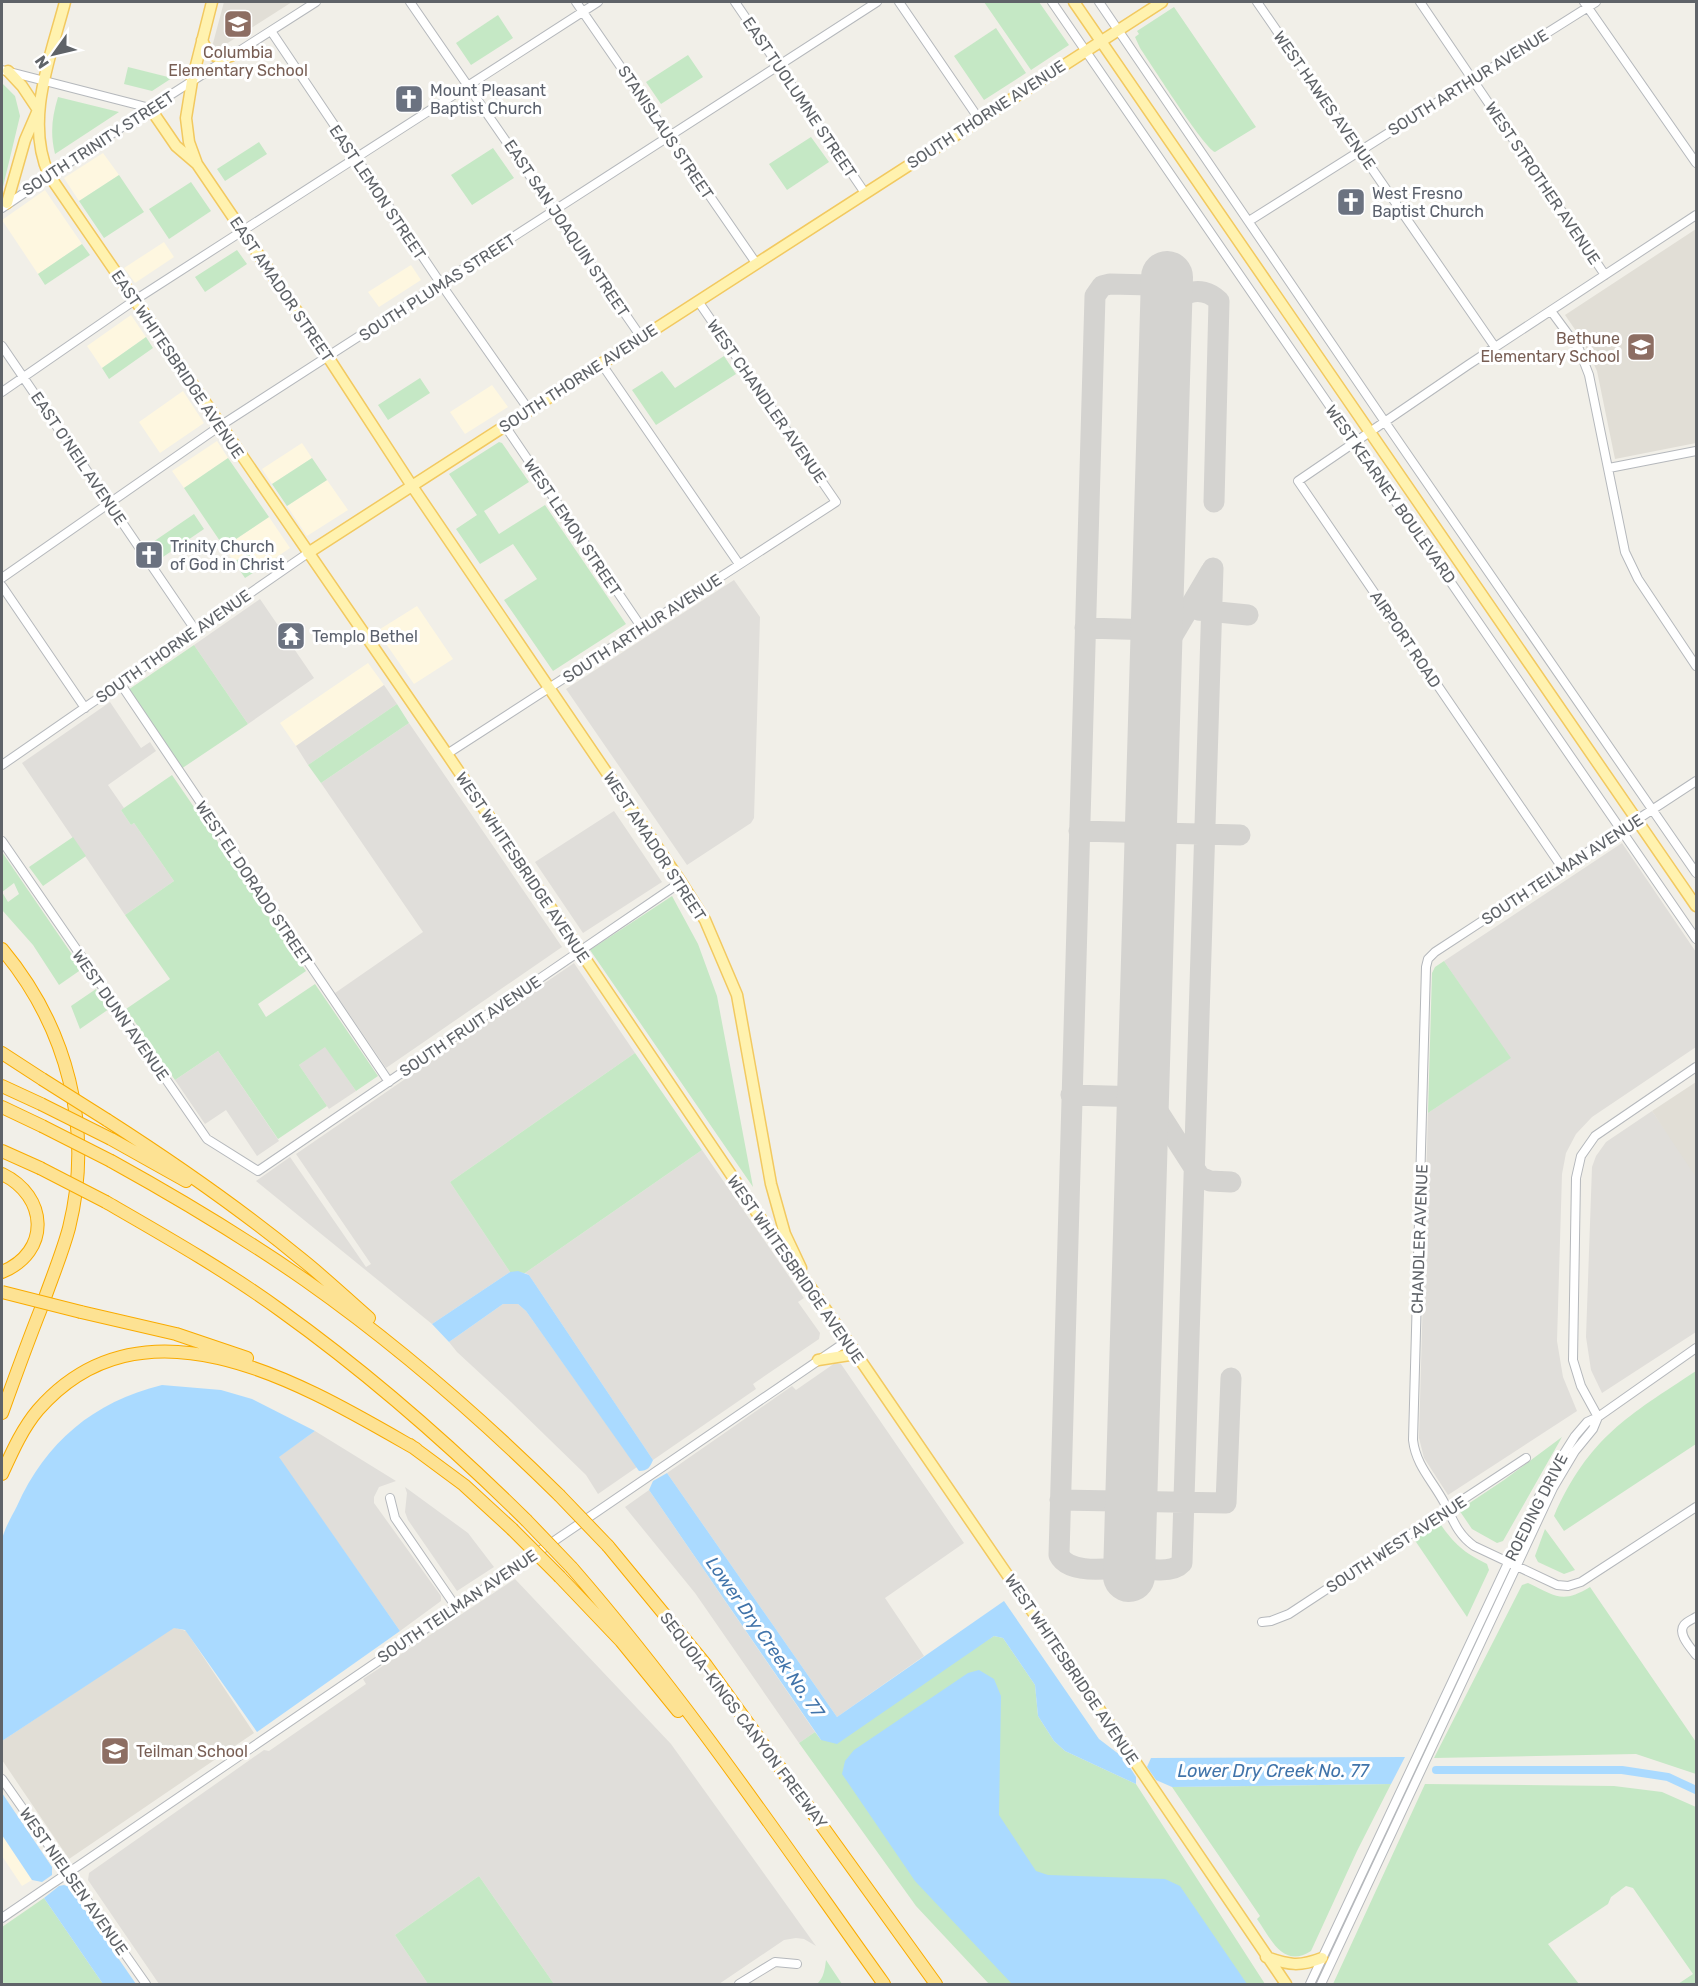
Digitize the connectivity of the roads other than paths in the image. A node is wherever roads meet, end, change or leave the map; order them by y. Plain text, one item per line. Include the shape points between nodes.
1 (65, 2) edge
2 (212, 2) edge
3 (316, 2) edge
4 (410, 2) edge
5 (576, 2) edge
6 (598, 2) edge
7 (735, 2) edge
8 (877, 2) edge
9 (899, 2) edge
10 (1052, 2) edge
11 (1074, 2) edge
12 (1099, 2) edge
13 (1162, 2) edge
14 (1257, 2) edge
15 (1420, 2) edge
16 (1596, 2) edge
17 (1586, 4) edge
18 (583, 11) junction
19 (1118, 29) junction
20 (271, 31) junction
21 (202, 40) junction
22 (1101, 40) junction
23 (1085, 50) junction
24 (231, 56) junction
25 (778, 65) junction
26 (5, 70) edge
27 (1472, 80) junction
28 (45, 81) junction
29 (192, 81) junction
30 (469, 85) junction
31 (150, 108) junction
32 (38, 110) junction
33 (979, 119) junction
34 (669, 136) junction
35 (1360, 151) junction
36 (356, 159) junction
37 (1696, 163) edge
38 (197, 164) junction
39 (49, 175) junction
40 (865, 193) junction
41 (4, 206) edge
42 (555, 210) junction
43 (1696, 214) edge
44 (1249, 221) junction
45 (243, 232) junction
46 (756, 263) junction
47 (1605, 275) junction
48 (441, 284) junction
49 (135, 300) junction
50 (698, 301) junction
51 (1551, 311) junction
52 (641, 337) junction
53 (2, 346) edge
54 (1495, 347) junction
55 (328, 357) junction
56 (602, 363) junction
57 (23, 378) junction
58 (2, 392) edge
59 (529, 410) junction
60 (1385, 422) junction
61 (220, 426) junction
62 (505, 426) junction
63 (1370, 433) junction
64 (1356, 442) junction
65 (1696, 451) edge
66 (1609, 468) junction
67 (412, 486) junction
68 (836, 502) joint
69 (109, 503) junction
70 (308, 553) junction
71 (739, 564) junction
72 (2, 578) edge
73 (2, 586) edge
74 (642, 628) junction
75 (196, 631) junction
76 (1696, 666) edge
77 (120, 683) junction
78 (549, 688) junction
79 (85, 708) junction
80 (447, 754) junction
81 (2, 765) edge
82 (1696, 782) edge
83 (1653, 810) junction
84 (1637, 820) junction
85 (1622, 830) junction
86 (2, 841) edge
87 (1563, 868) junction
88 (1696, 873) edge
89 (681, 882) junction
90 (1696, 906) edge
91 (1696, 939) edge
92 (2, 949) edge
93 (580, 951) junction
94 (1428, 959) joint
95 (2, 1053) edge
96 (1696, 1067) edge
97 (389, 1082) junction
98 (2, 1086) edge
99 (2, 1107) edge
100 (2, 1151) edge
101 (258, 1171) joint
102 (2, 1174) edge
103 (258, 1225) junction
104 (2, 1272) edge
105 (809, 1285) junction
106 (2, 1292) edge
107 (847, 1341) junction
108 (1696, 1348) edge
109 (856, 1354) junction
110 (818, 1360) junction
111 (462, 1404) junction
112 (2, 1413) edge
113 (1598, 1417) junction
114 (416, 1449) junction
115 (1526, 1458) dead end
116 (2, 1474) edge
117 (390, 1498) dead end
118 (1696, 1507) edge
119 (1448, 1510) junction
120 (1508, 1562) junction
121 (1516, 1565) junction
122 (456, 1607) junction
123 (1696, 1617) edge
124 (1262, 1622) dead end
125 (1696, 1655) edge
126 (2, 1779) edge
127 (68, 1872) junction
128 (829, 1907) junction
129 (2, 1918) edge
130 (1266, 1957) junction
131 (1322, 1958) junction
132 (797, 1964) dead end
133 (146, 1984) edge
134 (739, 1984) edge
135 (884, 1984) edge
136 (936, 1984) edge
137 (1286, 1984) edge
138 (1310, 1984) edge
139 (1321, 1984) edge

1 - 28 main road
2 - 21 main road, EAST AMADOR STREET
3 - 20 street, SOUTH TRINITY STREET
4 - 30 street, EAST SAN JOAQUIN STREET
5 - 18 street, STANISLAUS STREET
6 - 18 street
7 - 25 street, EAST TUOLUMNE STREET
8 - 25 street, SOUTH PLUMAS STREET
9 - 33 street
10 - 23 street, WEST KEARNEY BOULEVARD
11 - 22 main road, WEST KEARNEY BOULEVARD
12 - 19 street
13 - 19 main road, SOUTH THORNE AVENUE
14 - 35 street, WEST HAWES AVENUE
15 - 27 street, WEST STROTHER AVENUE
16 - 17 street, SOUTH ARTHUR AVENUE
17 - 27 street, SOUTH ARTHUR AVENUE
17 - 37 street
18 - 30 street
18 - 34 street, STANISLAUS STREET
19 - 22 main road, SOUTH THORNE AVENUE
19 - 44 street
20 - 24 street, SOUTH TRINITY STREET
20 - 36 street, EAST LEMON STREET
21 - 24 main road via 211,55 222,59
21 - 29 main road, EAST AMADOR STREET
22 - 23 main road, SOUTH THORNE AVENUE
22 - 63 main road, WEST KEARNEY BOULEVARD
23 - 33 main road, SOUTH THORNE AVENUE
23 - 64 street, WEST KEARNEY BOULEVARD
24 - 29 street, SOUTH TRINITY STREET
25 - 34 street, SOUTH PLUMAS STREET
25 - 40 street, EAST TUOLUMNE STREET
26 - 28 street
26 - 32 main road
27 - 35 street, SOUTH ARTHUR AVENUE
27 - 47 street, WEST STROTHER AVENUE
28 - 31 street
28 - 32 main road
29 - 31 street, SOUTH TRINITY STREET
29 - 38 main road, EAST AMADOR STREET via 186,118
30 - 36 street
30 - 42 street, EAST SAN JOAQUIN STREET
31 - 38 main road via 176,146
31 - 39 street, SOUTH TRINITY STREET
32 - 39 main road, EAST WHITESBRIDGE AVENUE via 41,152
32 - 41 main road
33 - 40 main road, SOUTH THORNE AVENUE
34 - 42 street, SOUTH PLUMAS STREET
34 - 46 street, STANISLAUS STREET
35 - 44 street, SOUTH ARTHUR AVENUE
35 - 54 street, WEST HAWES AVENUE
36 - 45 street
36 - 48 street, EAST LEMON STREET
38 - 45 main road, EAST AMADOR STREET
39 - 41 street, SOUTH TRINITY STREET
39 - 49 main road, EAST WHITESBRIDGE AVENUE
40 - 46 main road, SOUTH THORNE AVENUE
42 - 48 street, SOUTH PLUMAS STREET
42 - 52 street, EAST SAN JOAQUIN STREET
43 - 47 street
44 - 60 street
45 - 49 street
45 - 55 main road, EAST AMADOR STREET
46 - 50 main road, SOUTH THORNE AVENUE
47 - 51 street
48 - 55 street, SOUTH PLUMAS STREET
48 - 59 street, EAST LEMON STREET
49 - 57 street
49 - 61 main road, EAST WHITESBRIDGE AVENUE
50 - 52 main road, SOUTH THORNE AVENUE
50 - 68 street, WEST CHANDLER AVENUE
51 - 54 street
51 - 66 street via 1579,349 1589,375
52 - 56 main road, SOUTH THORNE AVENUE
53 - 57 street, EAST O'NEIL AVENUE
54 - 60 street
55 - 61 street, SOUTH PLUMAS STREET
55 - 67 main road, EAST AMADOR STREET
56 - 59 main road, SOUTH THORNE AVENUE
56 - 71 street
57 - 58 street
57 - 69 street, EAST O'NEIL AVENUE
59 - 62 main road, SOUTH THORNE AVENUE
60 - 63 street
60 - 83 street
61 - 69 street, SOUTH PLUMAS STREET
61 - 70 main road, EAST WHITESBRIDGE AVENUE
62 - 67 main road, SOUTH THORNE AVENUE
62 - 74 street, WEST LEMON STREET
63 - 64 street, AIRPORT ROAD
63 - 84 main road, WEST KEARNEY BOULEVARD
64 - 85 street, WEST KEARNEY BOULEVARD
64 - 87 street, AIRPORT ROAD via 1298,482
65 - 66 street
66 - 76 street via 1626,554 1638,579
67 - 70 main road, SOUTH THORNE AVENUE
67 - 78 main road, WEST AMADOR STREET
68 - 71 street, SOUTH ARTHUR AVENUE
69 - 72 street, SOUTH PLUMAS STREET
69 - 75 street, EAST O'NEIL AVENUE
70 - 75 street, SOUTH THORNE AVENUE
70 - 80 main road, WEST WHITESBRIDGE AVENUE
71 - 74 street, SOUTH ARTHUR AVENUE
73 - 79 street
74 - 78 street, SOUTH ARTHUR AVENUE
75 - 77 street, SOUTH THORNE AVENUE
77 - 79 street, SOUTH THORNE AVENUE
77 - 97 street, WEST EL DORADO STREET
78 - 80 street, SOUTH ARTHUR AVENUE
78 - 89 main road, WEST AMADOR STREET
79 - 81 street, SOUTH THORNE AVENUE
80 - 93 main road, WEST WHITESBRIDGE AVENUE
82 - 83 street, SOUTH TEILMAN AVENUE
83 - 84 street, SOUTH TEILMAN AVENUE
83 - 88 street
84 - 85 street, SOUTH TEILMAN AVENUE
84 - 90 main road, WEST KEARNEY BOULEVARD
85 - 87 street, SOUTH TEILMAN AVENUE
85 - 91 street, WEST KEARNEY BOULEVARD
86 - 101 street, WEST DUNN AVENUE via 207,1138
87 - 94 street, SOUTH TEILMAN AVENUE
89 - 93 street, SOUTH FRUIT AVENUE
89 - 105 main road, WEST AMADOR STREET via 705,920 736,995 771,1184 785,1234
92 - 112 highway via 44,1010 55,1035 71,1084 78,1155 69,1228
93 - 97 street, SOUTH FRUIT AVENUE
93 - 105 main road, WEST WHITESBRIDGE AVENUE
94 - 119 street, CHANDLER AVENUE via 1413,1440 1419,1464
95 - 103 highway, bridge via 182,1169
96 - 113 street via 1604,1128 1587,1145 1578,1167 1573,1360 1581,1386
97 - 101 street, SOUTH FRUIT AVENUE
98 - 103 highway, bridge via 111,1139
99 - 111 highway, SEQUOIA–KINGS CANYON FREEWAY, bridge via 111,1161 213,1220 362,1322
100 - 128 highway, bridge via 106,1202 223,1272 334,1350 433,1431 526,1520 622,1626
102 - 104 highway via 27,1192 38,1223 29,1252
103 - 111 highway
105 - 107 main road, WEST WHITESBRIDGE AVENUE
106 - 114 highway, bridge via 184,1337 255,1361 330,1395
107 - 109 main road, WEST WHITESBRIDGE AVENUE
107 - 110 street, SOUTH TEILMAN AVENUE
108 - 113 street
109 - 110 main road
109 - 130 main road, WEST WHITESBRIDGE AVENUE
110 - 122 street, SOUTH TEILMAN AVENUE
111 - 136 highway, SEQUOIA–KINGS CANYON FREEWAY, bridge via 608,1546 706,1665
113 - 120 street, ROEDING DRIVE via 1587,1422 1556,1464
113 - 121 street, ROEDING DRIVE via 1564,1468
114 - 116 highway via 339,1405 281,1378 210,1355 158,1351 102,1364 61,1387 25,1427
114 - 128 highway, bridge via 512,1528 621,1641
115 - 119 street, SOUTH WEST AVENUE
117 - 122 street via 396,1518
118 - 121 street, CHANDLER AVENUE via 1581,1582 1557,1585
119 - 120 street, CHANDLER AVENUE via 1467,1541
119 - 124 street, SOUTH WEST AVENUE via 1289,1614
120 - 121 street, CHANDLER AVENUE
120 - 131 street, ROEDING DRIVE
121 - 139 street, ROEDING DRIVE
122 - 127 street, SOUTH TEILMAN AVENUE
123 - 125 street via 1682,1630
126 - 127 street, WEST NIELSEN AVENUE
127 - 129 street, SOUTH TEILMAN AVENUE
127 - 133 street, WEST NIELSEN AVENUE
128 - 135 highway
130 - 131 main road via 1294,1965
130 - 137 main road, WEST WHITESBRIDGE AVENUE
131 - 138 street, ROEDING DRIVE
132 - 134 street via 775,1962

